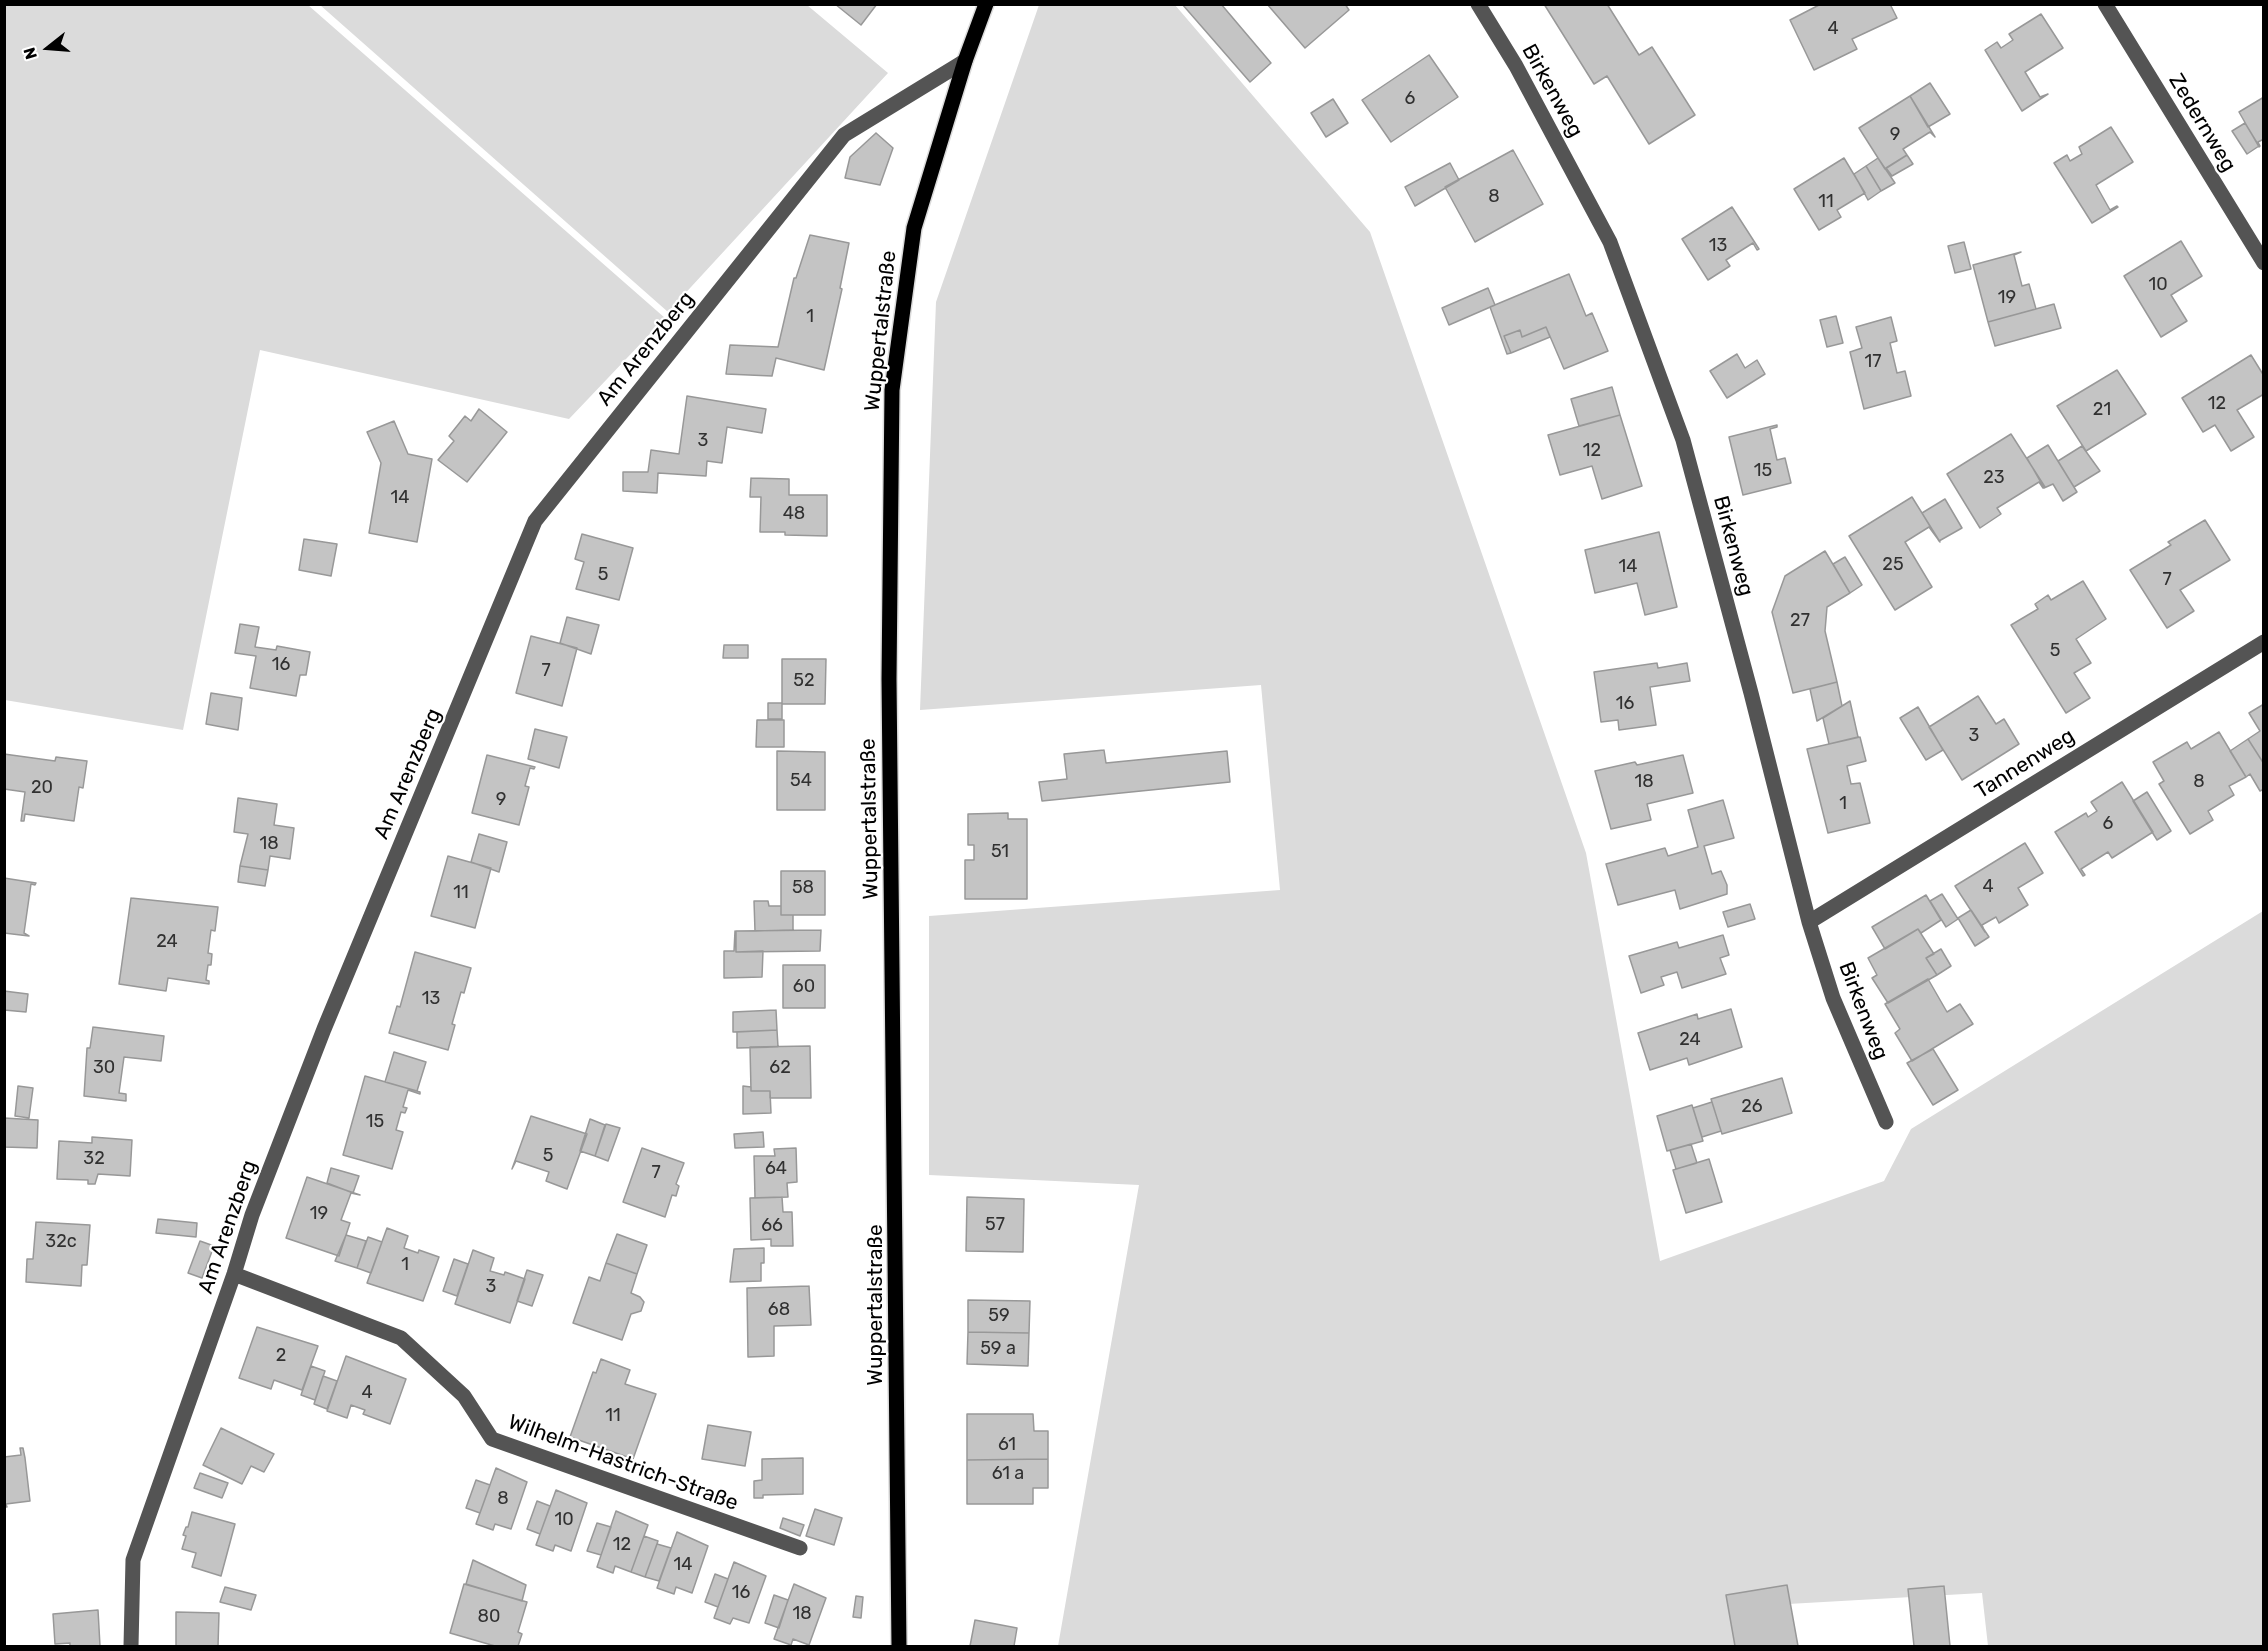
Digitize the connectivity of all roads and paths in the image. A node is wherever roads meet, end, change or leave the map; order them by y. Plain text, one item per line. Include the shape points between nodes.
1 (986, 4) edge
2 (1478, 4) edge
3 (2105, 4) edge
4 (965, 61) junction
5 (2264, 263) edge
6 (2264, 642) edge
7 (1809, 922) junction
8 (1886, 1122) dead end
9 (234, 1274) junction
10 (800, 1548) dead end
11 (131, 1647) edge
12 (899, 1647) edge

1 - 4 main road, Wuppertalstraße
2 - 7 street, Birkenweg via 1516,66 1610,242 1683,440
3 - 5 street, Zedernweg
4 - 9 street, Am Arenzberg via 844,135 535,521 324,1029 252,1215
4 - 12 main road, Wuppertalstraße via 914,228 892,390 890,679
6 - 7 street, Tannenweg
7 - 8 street, Birkenweg via 1833,998
9 - 10 street, Wilhelm-Hastrich-Straße via 401,1338 464,1396 492,1439
9 - 11 street, Am Arenzberg via 133,1560

